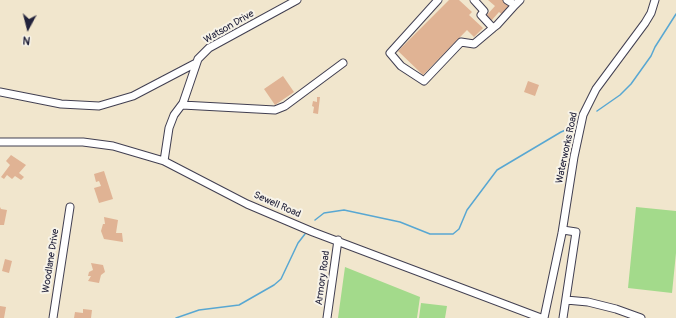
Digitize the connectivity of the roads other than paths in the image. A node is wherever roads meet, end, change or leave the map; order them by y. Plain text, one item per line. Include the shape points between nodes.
1 (297, 0) edge
2 (438, 0) edge
3 (474, 0) edge
4 (507, 0) edge
5 (655, 0) edge
6 (518, 3) edge
7 (493, 28) junction
8 (343, 62) dead end
9 (196, 63) junction
10 (0, 92) edge
11 (182, 105) junction
12 (0, 142) edge
13 (164, 161) junction
14 (70, 207) dead end
15 (563, 230) junction
16 (338, 240) junction
17 (566, 300) junction
18 (53, 318) edge
19 (327, 318) edge
20 (542, 318) edge
21 (563, 318) edge
22 (641, 318) edge

1 - 9 street, Watson Drive via 209,48
2 - 7 street via 390,52 401,66 424,81 461,42 474,44
3 - 7 street via 484,12 481,15
4 - 6 street
5 - 15 street, Waterworks Road via 645,23 596,88 583,115
6 - 7 street
8 - 11 street via 285,106 275,110
9 - 10 street via 133,96 98,106 61,104
9 - 11 street
11 - 13 street via 174,115 169,128
12 - 13 street, Sewell Road via 83,142 113,146
13 - 16 street, Sewell Road via 247,204
14 - 18 street, Woodlane Drive
15 - 17 street via 576,232
15 - 20 street, Waterworks Road
16 - 19 street, Armory Road
16 - 20 street, Sewell Road
17 - 21 street
17 - 22 street via 588,302

